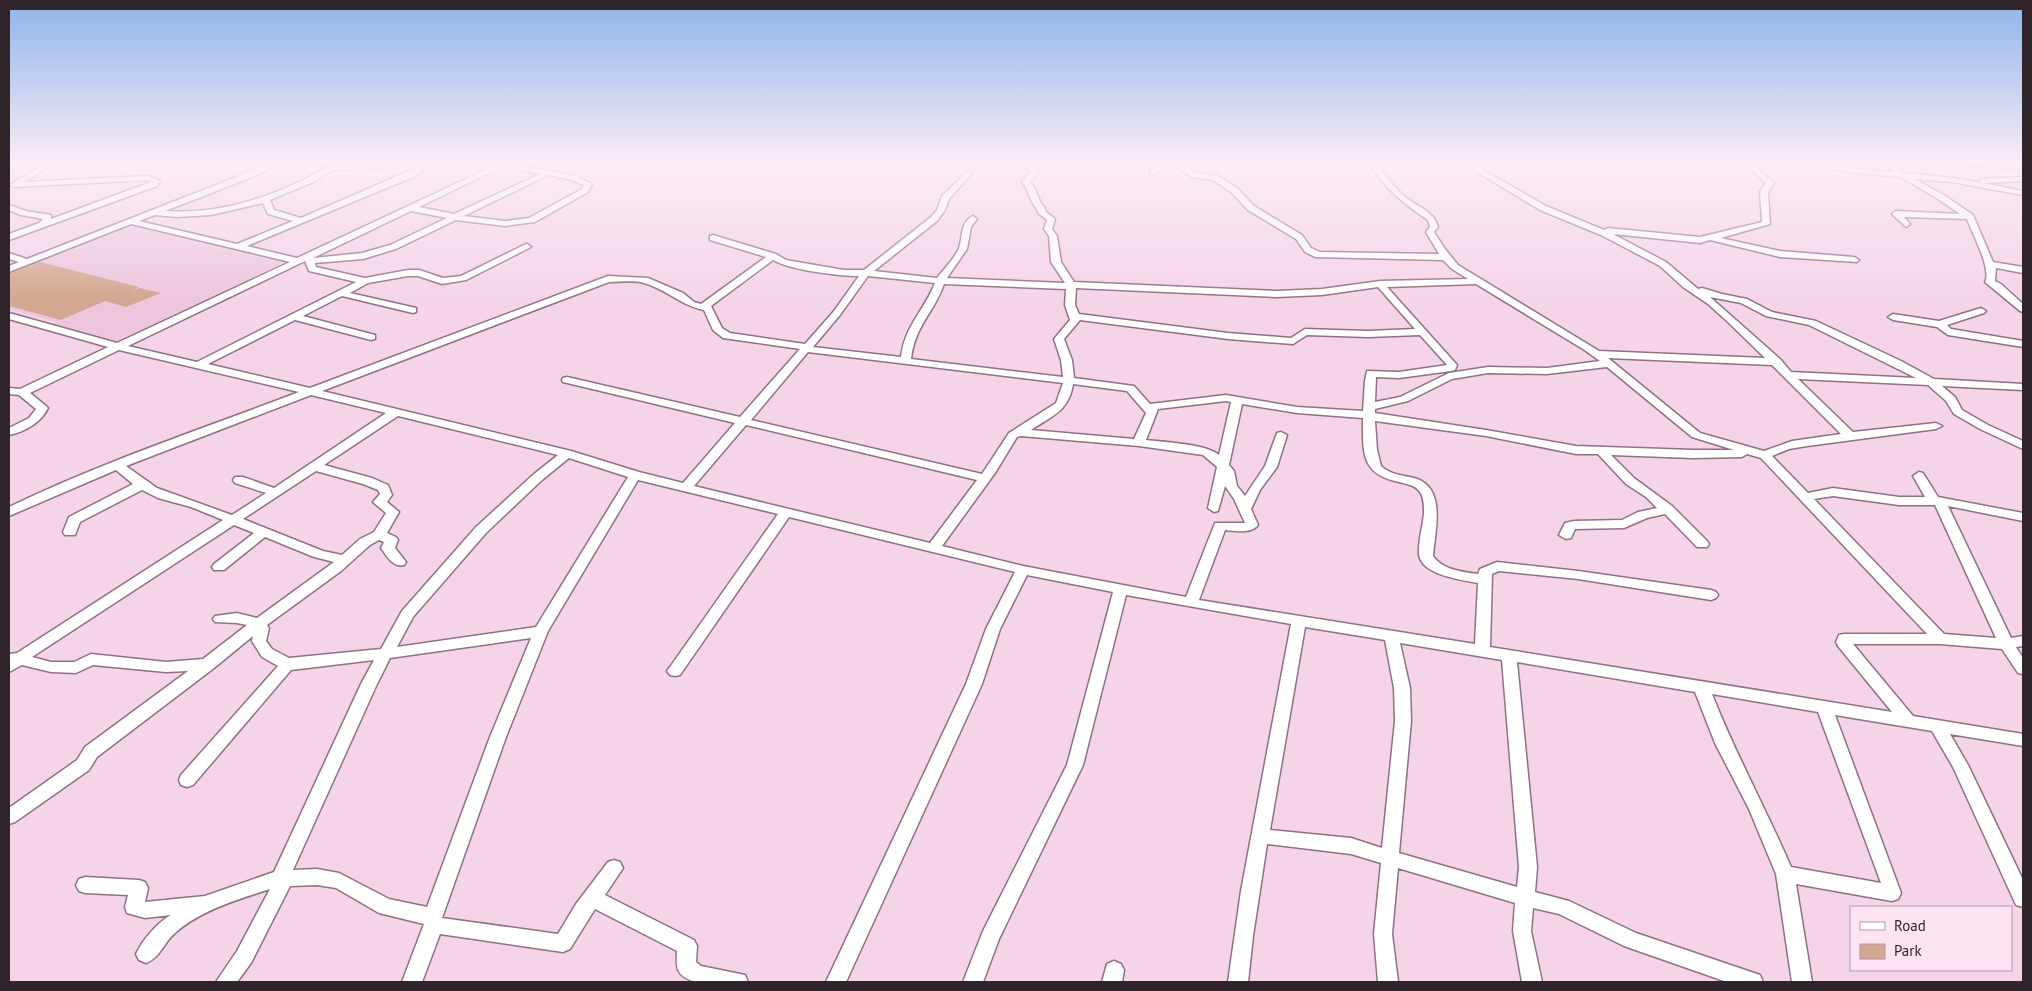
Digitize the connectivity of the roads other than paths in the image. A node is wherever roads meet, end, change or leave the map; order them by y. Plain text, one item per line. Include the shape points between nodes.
1 (15, 209) edge
2 (86, 209) edge
3 (162, 209) edge
4 (235, 209) edge
5 (270, 209) edge
6 (327, 209) edge
7 (408, 209) edge
8 (418, 209) edge
9 (470, 209) edge
10 (551, 209) edge
11 (940, 209) edge
12 (1041, 209) edge
13 (1254, 209) edge
14 (1419, 209) edge
15 (1546, 209) edge
16 (1765, 209) edge
17 (1959, 209) edge
18 (155, 212) junction
19 (456, 216) junction
20 (1970, 217) junction
21 (973, 219) dead end
22 (300, 220) junction
23 (131, 222) junction
24 (1906, 224) dead end
25 (41, 226) junction
26 (1598, 230) junction
27 (9, 237) edge
28 (713, 238) dead end
29 (1709, 238) junction
30 (238, 247) junction
31 (527, 247) dead end
32 (9, 256) edge
33 (773, 256) junction
34 (1445, 257) junction
35 (309, 258) junction
36 (1854, 260) dead end
37 (298, 261) junction
38 (29, 262) junction
39 (1990, 264) junction
40 (9, 269) edge
41 (2023, 270) edge
42 (866, 273) junction
43 (364, 280) junction
44 (940, 281) junction
45 (1479, 281) junction
46 (1380, 284) junction
47 (1686, 285) junction
48 (1071, 286) junction
49 (339, 293) junction
50 (703, 307) junction
51 (2023, 309) edge
52 (413, 310) dead end
53 (1981, 311) dead end
54 (9, 316) edge
55 (1075, 316) junction
56 (293, 317) junction
57 (1893, 317) dead end
58 (1940, 324) junction
59 (1424, 332) junction
60 (371, 337) dead end
61 (2023, 344) edge
62 (116, 346) junction
63 (807, 348) junction
64 (1596, 354) junction
65 (906, 360) junction
66 (1777, 362) junction
67 (1610, 363) junction
68 (197, 366) junction
69 (1790, 376) junction
70 (567, 380) dead end
71 (1070, 380) junction
72 (1931, 382) junction
73 (2023, 387) edge
74 (310, 390) junction
75 (9, 391) edge
76 (22, 392) junction
77 (1237, 399) junction
78 (396, 412) junction
79 (1151, 412) junction
80 (1370, 413) junction
81 (745, 422) junction
82 (1936, 426) dead end
83 (9, 432) edge
84 (1020, 432) junction
85 (1281, 435) dead end
86 (1850, 436) junction
87 (1139, 442) junction
88 (2023, 445) edge
89 (1602, 452) junction
90 (567, 454) junction
91 (1760, 454) junction
92 (118, 465) junction
93 (315, 466) junction
94 (1223, 466) junction
95 (635, 475) junction
96 (1920, 476) dead end
97 (985, 478) junction
98 (239, 480) dead end
99 (141, 485) junction
100 (686, 487) junction
101 (276, 492) junction
102 (1805, 497) junction
103 (1214, 508) dead end
104 (1246, 509) junction
105 (1668, 509) junction
106 (9, 512) edge
107 (786, 512) junction
108 (2023, 516) edge
109 (233, 519) junction
110 (264, 531) junction
111 (70, 532) dead end
112 (379, 535) junction
113 (1566, 535) dead end
114 (1702, 544) dead end
115 (933, 548) junction
116 (345, 560) junction
117 (399, 562) dead end
118 (219, 566) dead end
119 (1023, 570) junction
120 (1485, 580) junction
121 (1121, 590) junction
122 (1711, 595) dead end
123 (1191, 603) junction
124 (220, 618) dead end
125 (1299, 620) junction
126 (258, 625) junction
127 (541, 631) junction
128 (1392, 636) junction
129 (1940, 639) junction
130 (2023, 641) edge
131 (2006, 644) junction
132 (1482, 651) junction
133 (384, 654) junction
134 (1509, 655) junction
135 (12, 661) edge
136 (209, 664) junction
137 (289, 665) junction
138 (2023, 669) edge
139 (675, 671) dead end
140 (1701, 687) junction
141 (1824, 707) junction
142 (1908, 721) junction
143 (1937, 726) junction
144 (2023, 740) edge
145 (187, 780) dead end
146 (9, 816) edge
147 (1260, 836) junction
148 (1389, 858) junction
149 (614, 868) dead end
150 (1786, 874) junction
151 (280, 878) junction
152 (85, 885) dead end
153 (592, 898) junction
154 (1525, 898) junction
155 (2023, 899) edge
156 (212, 901) junction
157 (433, 921) junction
158 (146, 954) dead end
159 (226, 982) edge
160 (412, 982) edge
161 (738, 982) edge
162 (836, 982) edge
163 (973, 982) edge
164 (1238, 982) edge
165 (1388, 982) edge
166 (1532, 982) edge
167 (1753, 982) edge
168 (1802, 982) edge

1 - 25 street via 48,217
2 - 25 street
3 - 18 street
4 - 18 street via 211,214
5 - 22 street
6 - 22 street
7 - 35 street
8 - 19 street
9 - 19 street
10 - 19 street via 524,223 502,224
11 - 42 street via 934,219
12 - 48 street via 1051,219 1048,229 1053,236 1056,262
13 - 34 street via 1299,237 1308,250 1318,255
14 - 34 street via 1432,219 1434,227 1430,232
15 - 26 street
16 - 29 street via 1766,224
17 - 20 street
18 - 23 street
19 - 35 street via 378,252
20 - 24 street via 1896,214
20 - 39 street
21 - 44 street via 967,227 963,249
22 - 30 street
23 - 30 street
23 - 38 street
25 - 27 street
26 - 29 street via 1700,240
26 - 47 street via 1663,264
28 - 33 street
29 - 36 street via 1780,254
30 - 37 street
31 - 43 street via 463,278 442,281 420,273 408,273
32 - 38 street
33 - 42 street via 783,262 810,268
33 - 50 street
34 - 45 street
35 - 37 street
35 - 43 street via 312,269
37 - 62 street
38 - 40 street
39 - 41 street
39 - 51 street via 1990,282
42 - 44 street
42 - 63 street
43 - 49 street
44 - 48 street
44 - 65 street via 935,296 917,322 908,344
45 - 46 street
45 - 64 street
46 - 48 street via 1277,294
46 - 59 street
47 - 66 street via 1711,302
47 - 72 street via 1720,297 1744,300 1768,314 1812,323
48 - 55 street via 1070,305
49 - 52 street
49 - 56 street
50 - 63 street via 710,310 718,330 727,336
50 - 74 street via 645,280 608,279
53 - 58 street
54 - 62 street
55 - 59 street via 1293,341 1305,332
55 - 71 street via 1059,339
56 - 60 street
56 - 68 street
57 - 58 street
58 - 61 street via 1948,332
59 - 80 street via 1452,367 1400,375 1371,373
62 - 68 street
62 - 76 street
63 - 65 street
63 - 81 street
64 - 66 street
64 - 67 street
65 - 71 street
66 - 69 street
67 - 80 street via 1547,370 1488,370 1449,376
67 - 91 street via 1696,435
68 - 74 street
69 - 72 street
69 - 86 street
70 - 81 street
71 - 79 street via 1130,388
71 - 84 street via 1061,405
72 - 73 street
72 - 88 street via 1951,399 1958,412
74 - 78 street
74 - 92 street
75 - 76 street
76 - 83 street via 42,408 30,422
77 - 79 street via 1157,405
77 - 80 street via 1297,410
77 - 94 street
78 - 90 street
78 - 93 street
79 - 87 street
80 - 89 street via 1556,447
80 - 120 street via 1370,447 1376,467 1384,474 1417,483 1428,494 1426,556 1430,563 1437,568
81 - 97 street
81 - 100 street
82 - 86 street
84 - 87 street
84 - 97 street via 1013,435
85 - 104 street via 1271,467 1254,489
86 - 91 street
87 - 94 street via 1205,452
89 - 91 street
89 - 105 street via 1630,481
90 - 95 street
90 - 133 street via 481,530 407,614
91 - 102 street
92 - 99 street
92 - 106 street
93 - 101 street
93 - 112 street via 370,480 384,488 386,495 379,502 393,512
94 - 103 street
94 - 104 street via 1228,471 1231,487
95 - 100 street
95 - 127 street
96 - 102 street via 1934,501 1899,501 1833,492
97 - 115 street
98 - 101 street
99 - 109 street via 177,502 194,504
99 - 111 street via 74,520
100 - 107 street
101 - 109 street
102 - 129 street
104 - 123 street via 1251,526 1220,526
105 - 113 street via 1624,524 1570,526
105 - 114 street
107 - 115 street
107 - 139 street
108 - 131 street via 1938,502
109 - 110 street
109 - 135 street
110 - 116 street via 320,554
110 - 118 street
112 - 116 street via 365,542
112 - 117 street via 391,540 388,548
115 - 119 street
116 - 126 street
119 - 121 street
119 - 162 street via 993,628 974,684
120 - 122 street via 1485,572 1497,566
120 - 132 street
121 - 123 street
121 - 163 street via 1076,765 990,937
123 - 125 street
124 - 126 street via 246,618
125 - 128 street
125 - 147 street
126 - 136 street
126 - 137 street via 262,628 259,641 267,653
127 - 133 street
127 - 157 street via 498,737
128 - 132 street
128 - 148 street via 1402,688 1403,721
129 - 131 street
129 - 142 street via 1844,639 1843,642
130 - 131 street
131 - 138 street
132 - 134 street
133 - 137 street via 299,661
133 - 151 street
134 - 140 street
134 - 154 street via 1528,867
135 - 136 street via 76,668 91,659 166,667
136 - 146 street via 91,752 83,765
137 - 145 street
140 - 141 street
140 - 150 street via 1723,743
141 - 142 street
141 - 150 street via 1892,893
142 - 143 street
143 - 144 street
143 - 155 street via 1960,765
147 - 148 street via 1351,846
147 - 164 street
148 - 154 street
148 - 165 street via 1383,934
149 - 153 street
150 - 168 street
151 - 156 street
151 - 157 street via 317,876 338,881 386,907
151 - 159 street via 283,882 244,957
152 - 156 street via 139,888 134,906 145,910
153 - 157 street via 562,944
153 - 161 street via 687,946 686,967 697,974
154 - 166 street via 1522,931
154 - 167 street via 1562,907 1631,940
156 - 158 street via 168,928
157 - 160 street

